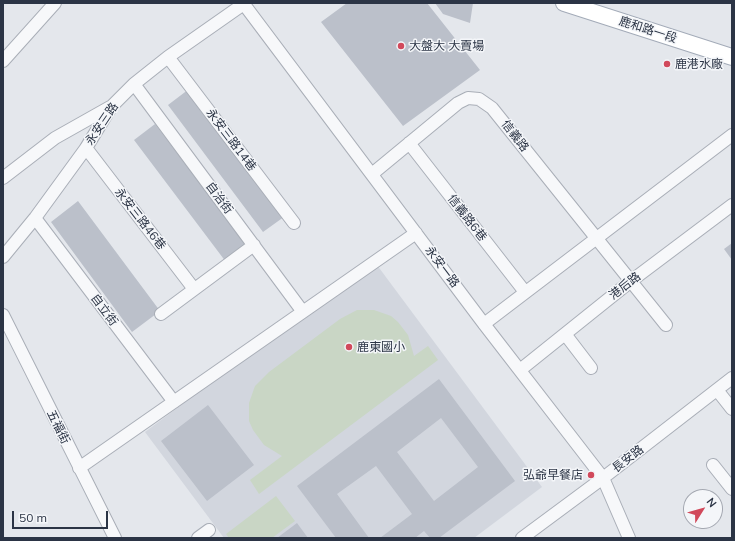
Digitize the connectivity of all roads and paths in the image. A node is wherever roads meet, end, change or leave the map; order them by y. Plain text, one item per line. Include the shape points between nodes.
1 (54, 3) edge
2 (244, 3) edge
3 (564, 3) edge
4 (168, 57) junction
5 (732, 57) edge
6 (3, 61) edge
7 (134, 84) junction
8 (111, 106) junction
9 (732, 135) edge
10 (409, 143) junction
11 (86, 148) junction
12 (372, 174) junction
13 (3, 178) edge
14 (732, 205) edge
15 (35, 218) junction
16 (294, 223) dead end
17 (416, 233) junction
18 (596, 238) junction
19 (254, 245) junction
20 (3, 257) edge
21 (630, 281) junction
22 (194, 290) junction
23 (525, 292) junction
24 (303, 312) junction
25 (161, 314) dead end
26 (3, 315) edge
27 (484, 324) junction
28 (666, 325) dead end
29 (565, 334) junction
30 (591, 368) dead end
31 (520, 370) junction
32 (732, 378) edge
33 (717, 390) junction
34 (174, 402) junction
35 (732, 410) edge
36 (713, 465) dead end
37 (79, 468) junction
38 (603, 478) junction
39 (732, 489) edge
40 (210, 530) dead end
41 (115, 538) edge
42 (198, 538) edge
43 (522, 538) edge
44 (629, 538) edge

1 - 6 street
2 - 4 street, 永安三路
2 - 12 street, 永安一路
3 - 5 main road, 鹿和路一段
4 - 7 street, 永安三路
4 - 16 street, 永安三路14巷
7 - 8 street, 永安三路
7 - 19 street, 自治街
8 - 11 street, 永安三路
8 - 13 street via 56,138
9 - 18 street
10 - 12 street, 信義路
10 - 18 street, 信義路 via 458,103 468,98 479,100 492,108
10 - 23 street, 信義路6巷
11 - 15 street, 永安三路
11 - 22 street, 永安三路46巷
12 - 17 street, 永安一路
14 - 21 street, 港后路
15 - 20 street, 永安三路
15 - 34 street, 自立街
17 - 24 street
17 - 27 street, 永安一路
18 - 21 street, 信義路
18 - 23 street
19 - 22 street
19 - 24 street, 自治街
21 - 28 street, 信義路
21 - 29 street, 港后路
22 - 25 street
23 - 27 street
24 - 34 street
26 - 37 street, 五福街
27 - 31 street, 永安一路
29 - 30 street
29 - 31 street, 港后路
31 - 38 street, 永安一路
32 - 33 street, 長安路
33 - 35 street
33 - 38 street, 長安路
34 - 37 street
36 - 39 street
37 - 41 street, 五福街
38 - 43 street, 長安路
38 - 44 street, 永安一路
40 - 42 street

